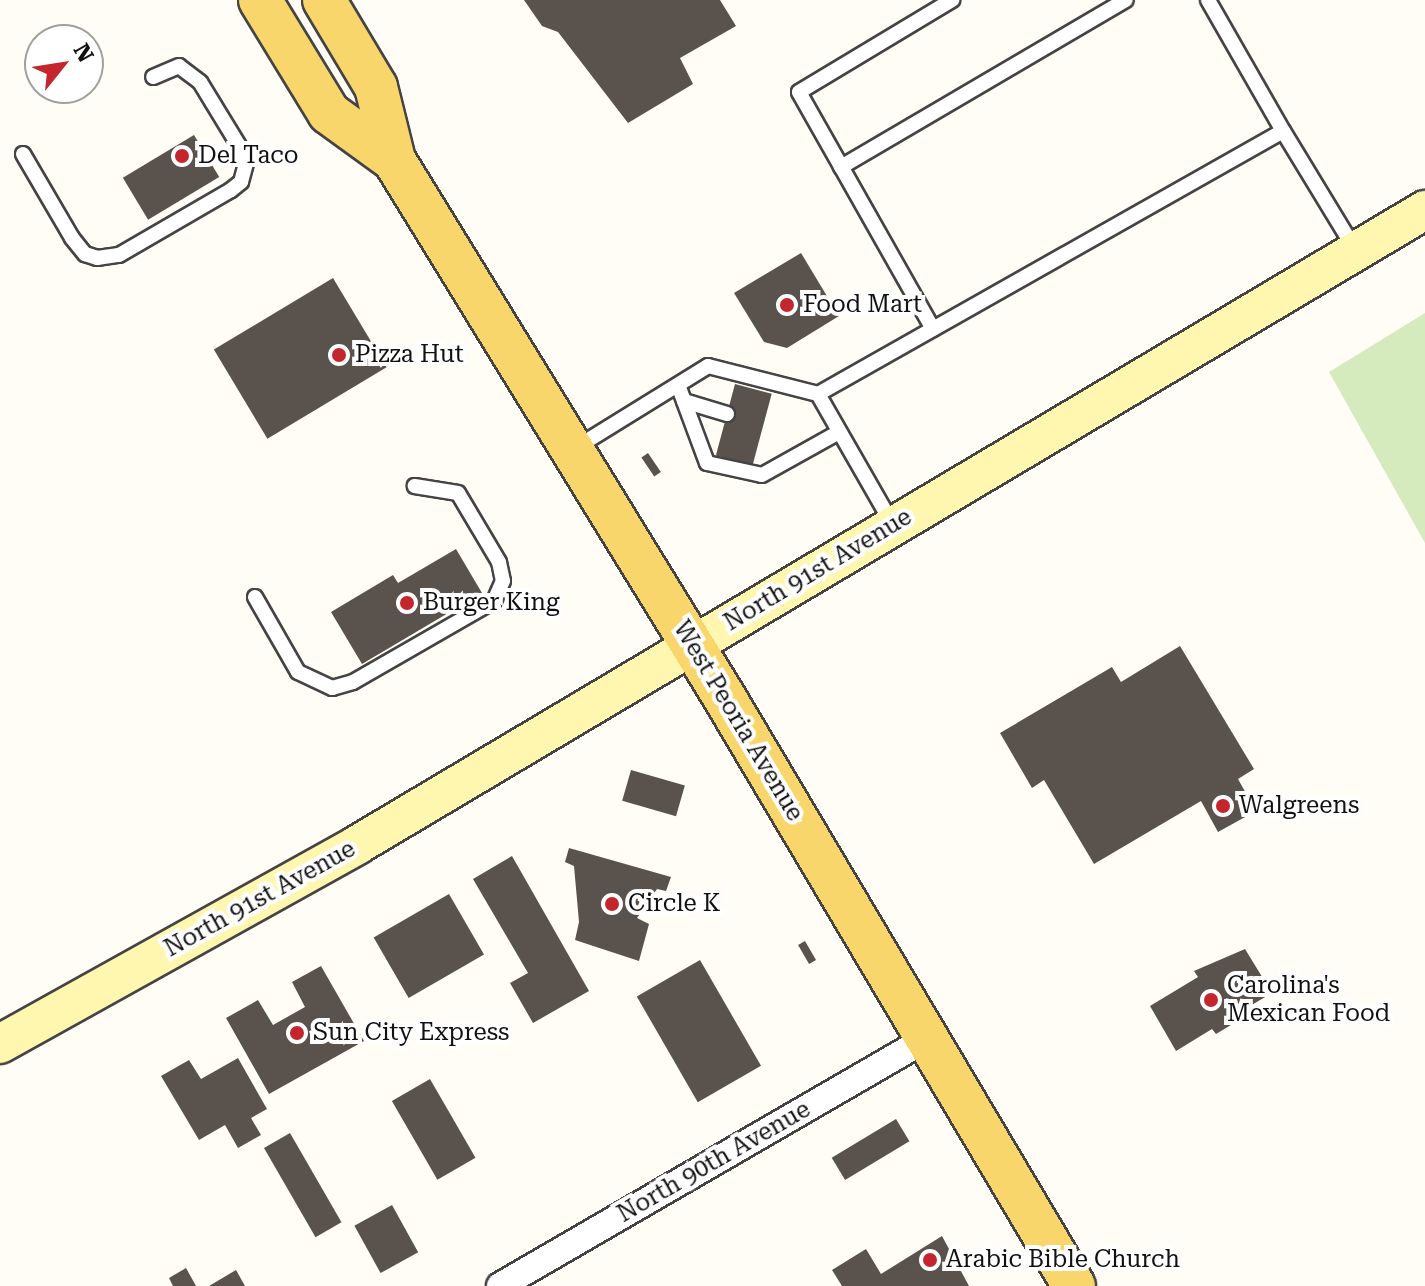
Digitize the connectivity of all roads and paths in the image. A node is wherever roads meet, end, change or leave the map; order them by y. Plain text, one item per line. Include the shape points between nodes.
1 (260, 0) edge
2 (324, 0) edge
3 (952, 0) edge
4 (1126, 0) edge
5 (1208, 0) edge
6 (153, 77) dead end
7 (1283, 131) junction
8 (23, 154) dead end
9 (394, 160) junction
10 (841, 167) junction
11 (1425, 210) edge
12 (1356, 251) junction
13 (933, 329) junction
14 (678, 385) junction
15 (818, 394) junction
16 (684, 401) junction
17 (727, 414) dead end
18 (839, 432) junction
19 (573, 449) junction
20 (415, 486) dead end
21 (893, 525) junction
22 (255, 597) dead end
23 (692, 645) junction
24 (928, 1038) junction
25 (0, 1044) edge
26 (500, 1286) edge
27 (1074, 1286) edge

1 - 9 main road, West Peoria Avenue via 329,113
2 - 9 main road, West Peoria Avenue via 376,87
3 - 10 lane via 799,92
4 - 10 lane
5 - 7 lane
6 - 8 lane via 179,66 200,82 247,159 241,182 119,255 97,258 85,254 72,238
7 - 12 lane
7 - 13 lane
9 - 19 main road, West Peoria Avenue
10 - 13 lane
11 - 12 main road, North 91st Avenue
12 - 21 main road, North 91st Avenue
13 - 15 lane
14 - 15 lane via 708,366
14 - 16 lane
14 - 19 lane
15 - 18 lane
16 - 17 lane
16 - 18 lane via 707,463 762,475
18 - 21 lane
19 - 23 main road, West Peoria Avenue
20 - 22 lane via 458,493 499,562 503,581 494,601 353,682 332,688 298,672
21 - 23 main road, North 91st Avenue
23 - 24 main road, West Peoria Avenue
23 - 25 main road, North 91st Avenue via 357,845
24 - 26 street, North 90th Avenue
24 - 27 main road, West Peoria Avenue

